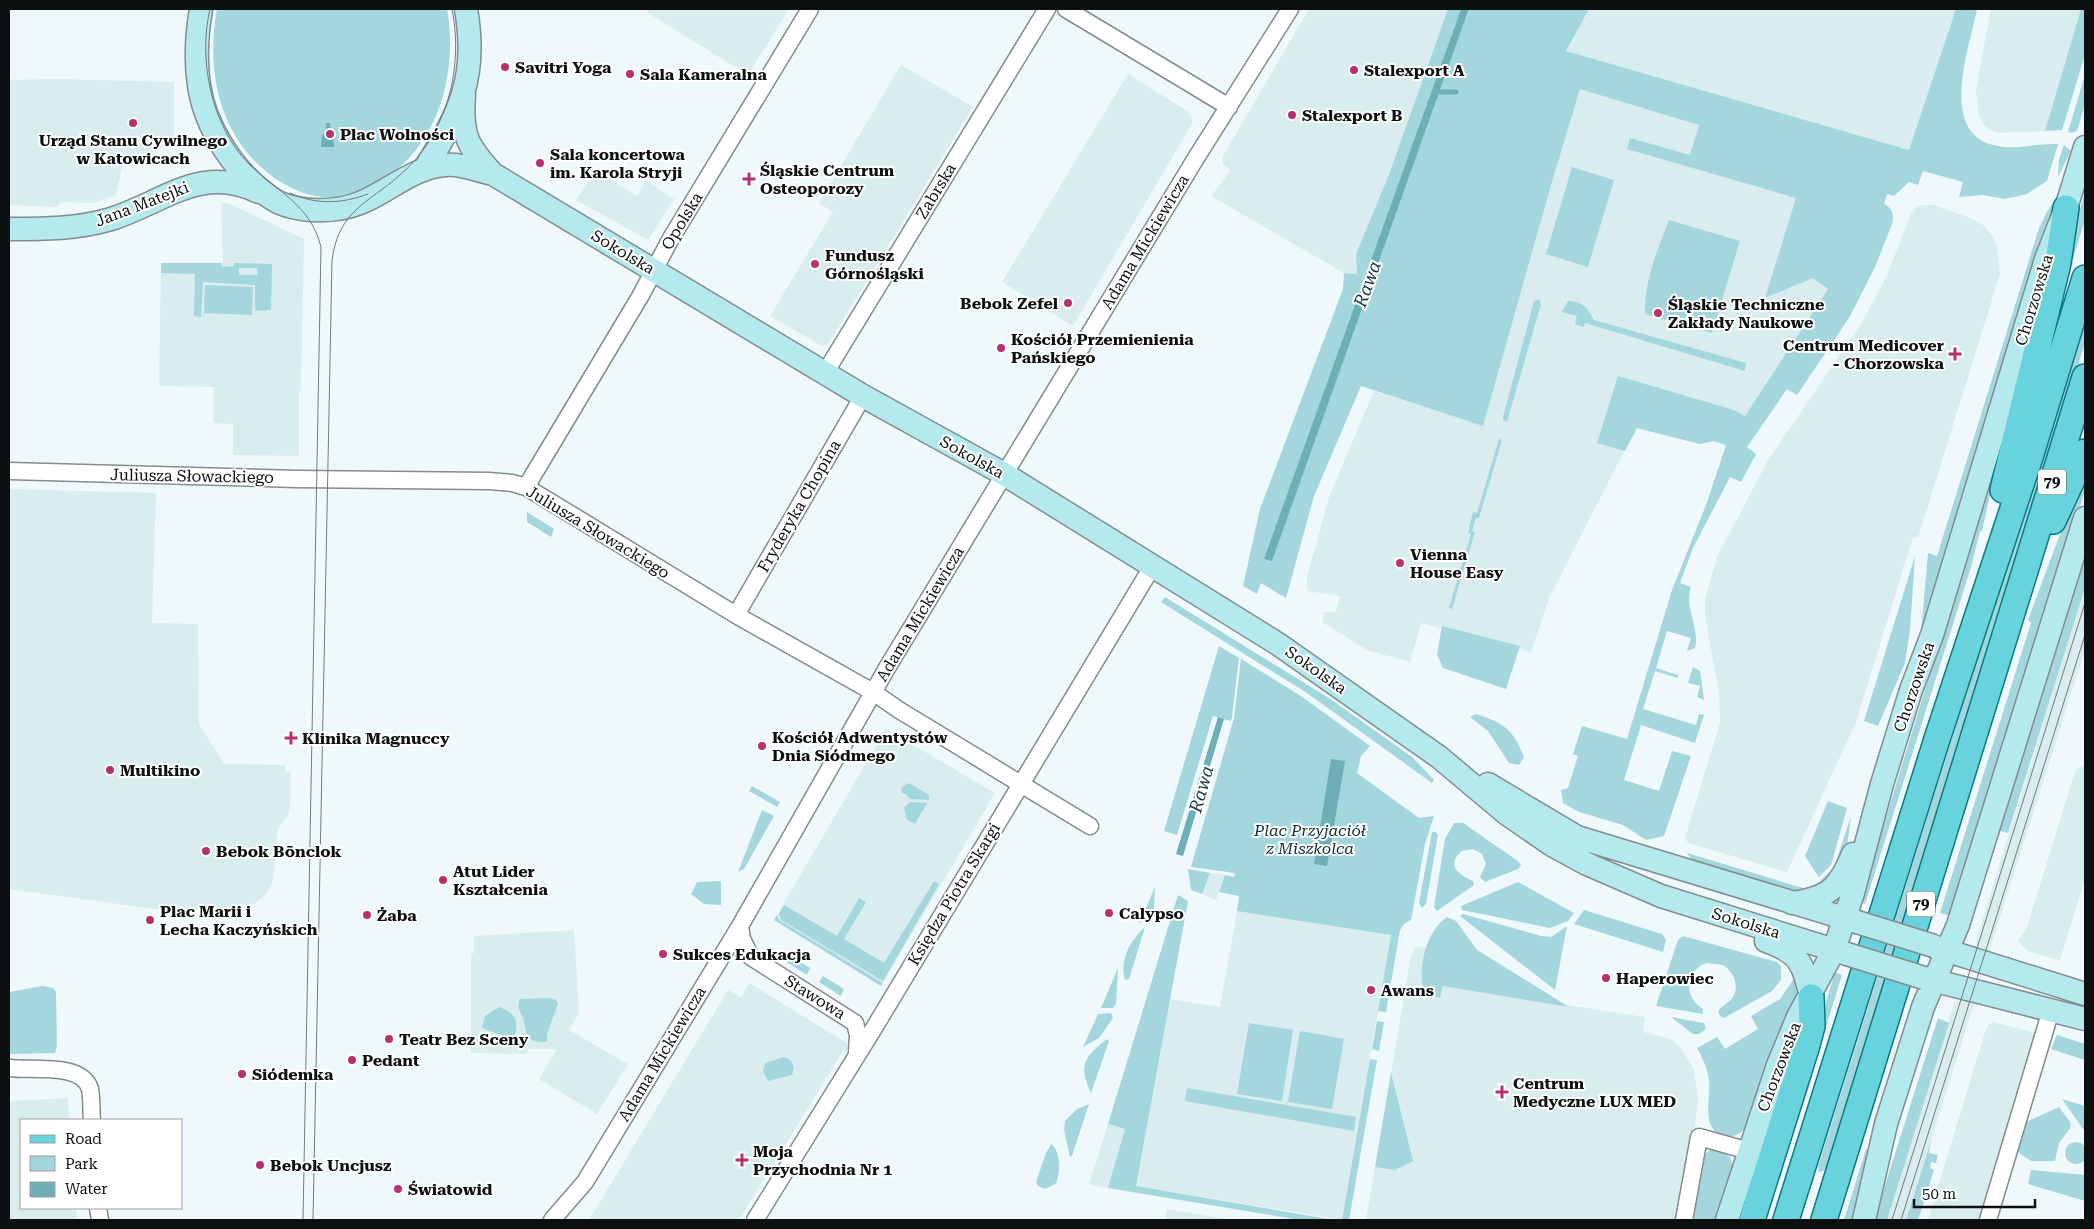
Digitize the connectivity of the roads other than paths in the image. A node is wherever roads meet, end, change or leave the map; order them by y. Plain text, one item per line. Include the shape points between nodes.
1 (201, 9) edge
2 (466, 9) edge
3 (810, 9) edge
4 (1047, 9) edge
5 (1066, 9) edge
6 (1290, 9) edge
7 (464, 96) junction
8 (1229, 107) junction
9 (2085, 147) edge
10 (424, 170) junction
11 (493, 174) junction
12 (271, 198) junction
13 (2066, 208) junction
14 (9, 229) edge
15 (654, 271) junction
16 (2085, 278) edge
17 (825, 373) junction
18 (2085, 377) edge
19 (863, 396) junction
20 (2085, 452) edge
21 (9, 471) edge
22 (1004, 474) junction
23 (526, 487) junction
24 (2085, 518) edge
25 (1152, 567) junction
26 (2019, 588) junction
27 (736, 616) junction
28 (873, 692) junction
29 (1938, 734) junction
30 (1439, 757) junction
31 (1020, 783) junction
32 (1882, 784) junction
33 (1090, 826) dead end
34 (1791, 903) junction
35 (1737, 920) junction
36 (1851, 920) junction
37 (740, 926) junction
38 (1941, 949) junction
39 (1840, 952) junction
40 (1929, 979) junction
41 (2085, 994) edge
42 (1810, 997) junction
43 (2051, 1010) junction
44 (2085, 1019) edge
45 (857, 1053) junction
46 (9, 1068) edge
47 (92, 1119) edge
48 (1749, 1151) junction
49 (552, 1220) edge
50 (754, 1220) edge
51 (1684, 1220) edge
52 (1727, 1220) edge
53 (1752, 1220) edge
54 (1786, 1220) edge
55 (1824, 1220) edge
56 (1864, 1220) edge
57 (1988, 1220) edge

1 - 12 street via 197,58 199,85 208,113 228,154 244,174
2 - 7 street via 470,48
3 - 15 street, Opolska
4 - 17 street, Zabrska
5 - 8 street
6 - 8 street, Adama Mickiewicza
7 - 10 street
7 - 11 street, Sokolska via 467,141 474,154
8 - 22 street, Adama Mickiewicza
9 - 13 street, Chorzowska
10 - 11 street, Sokolska via 446,164
10 - 12 street via 371,199 342,208 301,208
11 - 15 street, Sokolska
12 - 14 street, Jana Matejki via 240,184 205,182 97,223 69,228
13 - 29 main road via 2058,263 2012,456
13 - 32 street, Chorzowska via 2046,259 1932,635
15 - 17 street, Sokolska
15 - 23 street, Opolska
16 - 29 main road, 79 via 2029,460
17 - 19 street, Sokolska
18 - 26 main road, 79
19 - 22 street, Sokolska
19 - 27 street, Fryderyka Chopina
20 - 26 main road
21 - 23 street, Juliusza Słowackiego via 489,481 512,482
22 - 25 street, Sokolska
22 - 28 street, Adama Mickiewicza
23 - 27 street, Juliusza Słowackiego
24 - 38 street
25 - 30 street, Sokolska via 1278,644
25 - 31 street, Księdza Piotra Skargi
26 - 55 main road, 79
27 - 28 street, Juliusza Słowackiego
28 - 31 street, Juliusza Słowackiego
28 - 37 street, Adama Mickiewicza
29 - 54 main road, 79
30 - 34 street, Sokolska via 1577,837
30 - 35 street, Sokolska via 1507,814 1552,845 1641,888
31 - 33 street, Juliusza Słowackiego
31 - 45 street, Księdza Piotra Skargi
32 - 34 street via 1847,870 1836,888 1816,898
32 - 36 street, Chorzowska
34 - 36 street, Sokolska
35 - 39 street, Sokolska
35 - 42 street via 1765,940 1793,953 1804,968
36 - 38 street, Sokolska, bridge
36 - 39 street, Chorzowska
37 - 45 street, Stawowa via 751,957 855,1023
37 - 49 street, Adama Mickiewicza via 585,1182
38 - 40 street
38 - 41 street, Sokolska
39 - 40 street, Sokolska, bridge
39 - 42 street, Chorzowska
40 - 43 street, Sokolska
40 - 56 street via 1886,1124
42 - 48 street, Chorzowska via 1778,1066
42 - 53 main road via 1812,1026
43 - 44 street, Sokolska
43 - 57 street
45 - 50 street, Księdza Piotra Skargi
46 - 47 street via 68,1071 82,1076 90,1089
48 - 51 street via 1699,1137
48 - 52 street, Chorzowska

